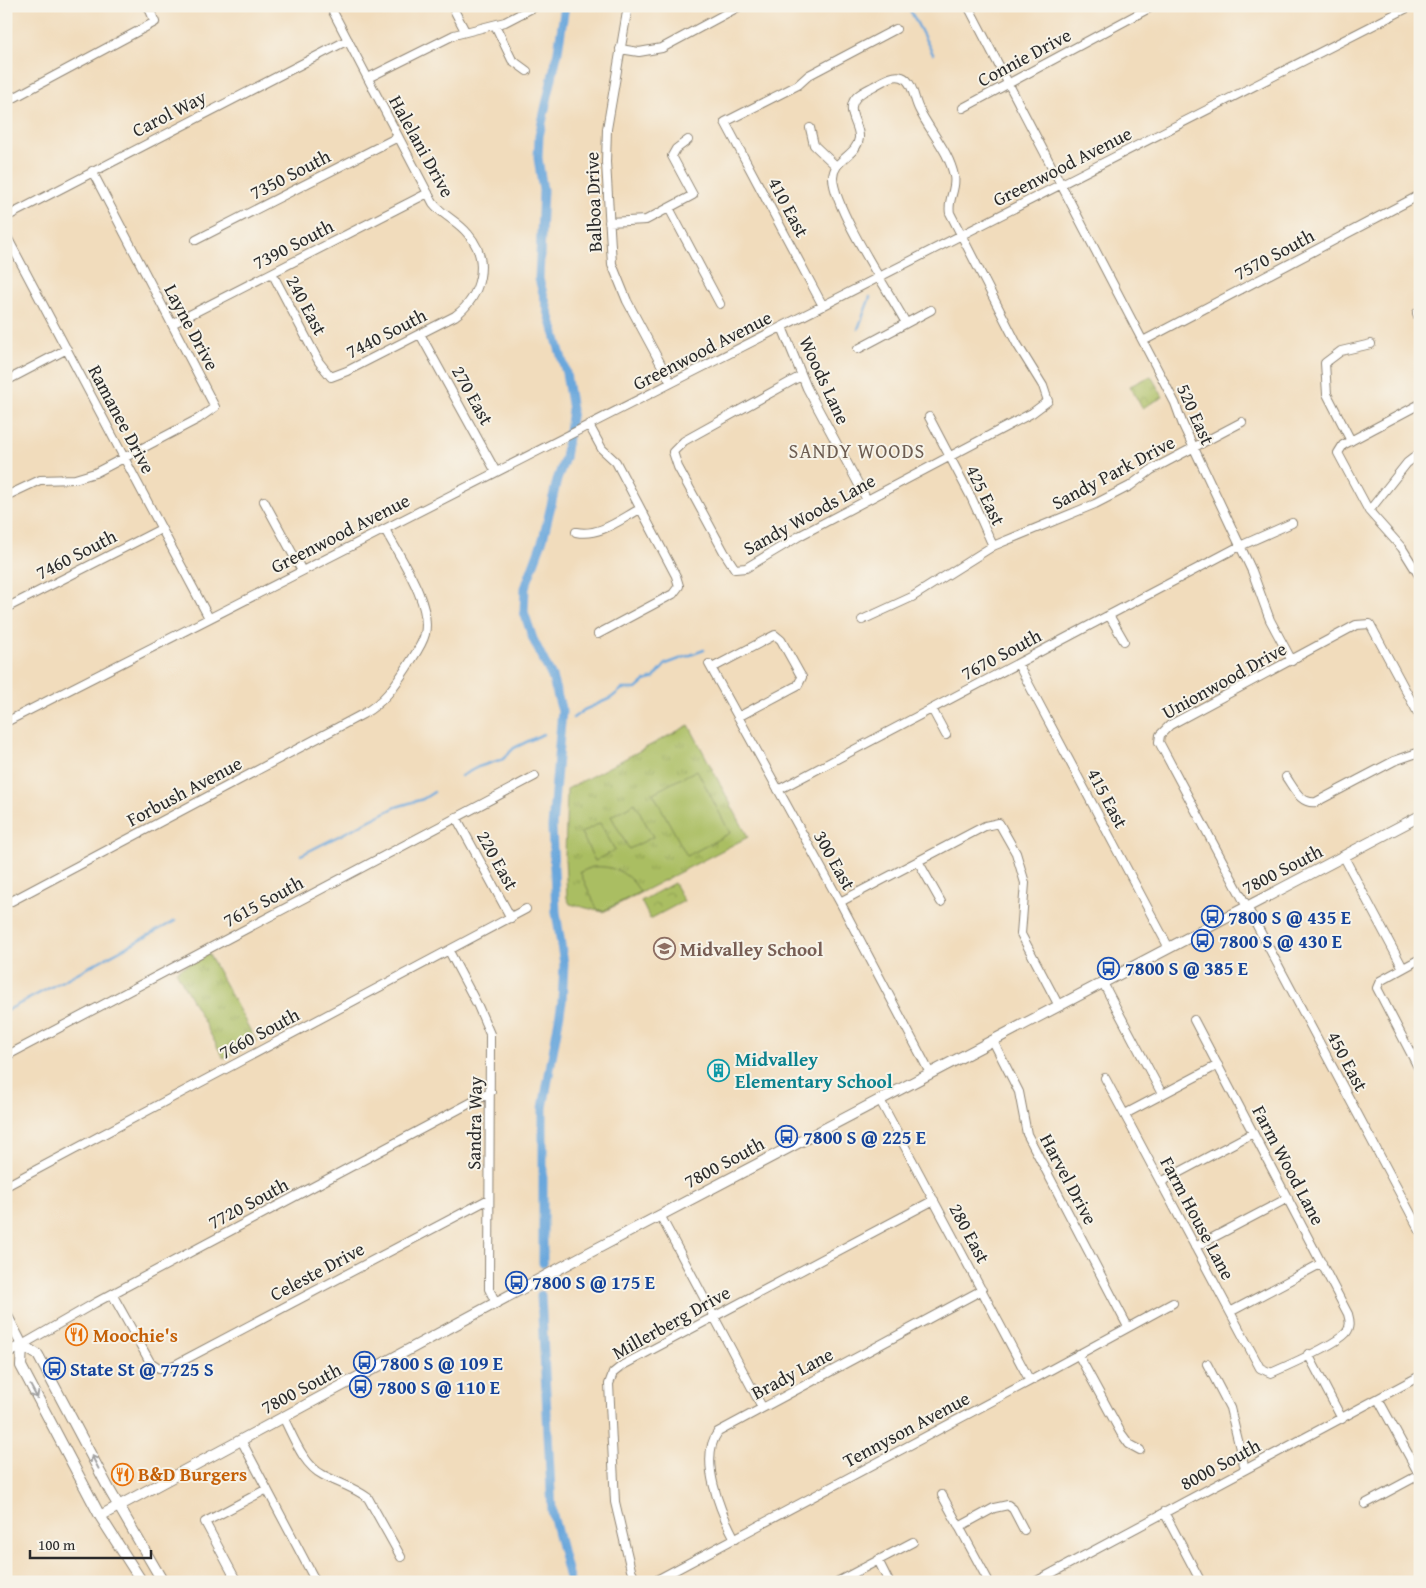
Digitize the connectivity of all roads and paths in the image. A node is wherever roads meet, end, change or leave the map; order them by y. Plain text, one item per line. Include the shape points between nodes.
1 (148, 6) edge
2 (330, 6) edge
3 (452, 6) edge
4 (536, 6) edge
5 (628, 6) edge
6 (740, 6) edge
7 (968, 6) edge
8 (1153, 6) edge
9 (1411, 6) edge
10 (495, 25) junction
11 (896, 29) dead end
12 (465, 31) junction
13 (348, 40) junction
14 (620, 49) junction
15 (527, 71) dead end
16 (368, 78) junction
17 (1008, 84) junction
18 (6, 102) edge
19 (963, 108) dead end
20 (810, 128) dead end
21 (398, 137) junction
22 (688, 140) dead end
23 (836, 166) junction
24 (92, 172) junction
25 (1062, 184) junction
26 (428, 193) junction
27 (1420, 195) edge
28 (669, 208) junction
29 (6, 217) edge
30 (609, 222) junction
31 (6, 235) edge
32 (962, 235) junction
33 (196, 240) dead end
34 (272, 273) junction
35 (879, 278) junction
36 (720, 304) dead end
37 (823, 306) junction
38 (931, 310) dead end
39 (455, 316) joint
40 (172, 324) junction
41 (906, 324) junction
42 (782, 327) junction
43 (420, 334) junction
44 (1143, 341) junction
45 (1371, 344) dead end
46 (67, 349) junction
47 (858, 349) dead end
48 (801, 376) junction
49 (331, 377) joint
50 (6, 381) edge
51 (671, 384) junction
52 (1420, 404) edge
53 (929, 417) dead end
54 (1242, 422) dead end
55 (585, 427) junction
56 (1351, 441) junction
57 (1193, 448) junction
58 (1420, 453) edge
59 (950, 457) junction
60 (124, 458) junction
61 (496, 472) junction
62 (6, 496) edge
63 (867, 500) junction
64 (264, 501) dead end
65 (640, 509) junction
66 (1369, 510) junction
67 (1292, 523) dead end
68 (161, 528) junction
69 (385, 529) junction
70 (576, 532) dead end
71 (993, 546) junction
72 (1240, 546) junction
73 (302, 571) junction
74 (1420, 577) edge
75 (6, 608) edge
76 (1109, 615) junction
77 (208, 618) junction
78 (862, 620) dead end
79 (598, 634) dead end
80 (1124, 641) dead end
81 (1292, 661) junction
82 (1018, 664) junction
83 (932, 709) junction
84 (738, 717) junction
85 (1420, 717) edge
86 (6, 722) edge
87 (946, 735) dead end
88 (1420, 752) edge
89 (535, 776) dead end
90 (1286, 777) dead end
91 (778, 790) junction
92 (1420, 816) edge
93 (456, 817) junction
94 (1344, 857) junction
95 (918, 861) junction
96 (840, 902) junction
97 (941, 902) dead end
98 (6, 904) edge
99 (1248, 906) junction
100 (526, 909) dead end
101 (511, 918) junction
102 (1169, 948) junction
103 (449, 951) junction
104 (1420, 959) edge
105 (1403, 968) junction
106 (1103, 983) junction
107 (1059, 1006) junction
108 (1194, 1020) dead end
109 (993, 1041) junction
110 (6, 1056) edge
111 (1218, 1065) junction
112 (1420, 1071) edge
113 (930, 1073) junction
114 (1105, 1078) dead end
115 (491, 1092) junction
116 (1162, 1094) junction
117 (880, 1100) junction
118 (1125, 1114) junction
119 (1254, 1133) junction
120 (1161, 1182) junction
121 (6, 1186) edge
122 (489, 1198) junction
123 (1288, 1198) junction
124 (934, 1200) junction
125 (660, 1216) junction
126 (1420, 1232) edge
127 (1195, 1247) junction
128 (1322, 1263) junction
129 (982, 1290) junction
130 (112, 1294) junction
131 (1173, 1302) dead end
132 (496, 1303) junction
133 (1230, 1312) junction
134 (6, 1314) edge
135 (714, 1316) junction
136 (1128, 1327) junction
137 (22, 1345) junction
138 (6, 1354) edge
139 (1078, 1354) junction
140 (1308, 1354) junction
141 (1207, 1364) dead end
142 (1420, 1376) edge
143 (1030, 1381) junction
144 (1378, 1399) junction
145 (762, 1407) junction
146 (283, 1417) junction
147 (1342, 1418) junction
148 (241, 1440) junction
149 (1140, 1450) dead end
150 (1245, 1469) junction
151 (1419, 1476) edge
152 (266, 1489) junction
153 (942, 1496) dead end
154 (1365, 1504) dead end
155 (118, 1505) junction
156 (1164, 1512) junction
157 (100, 1516) junction
158 (959, 1527) junction
159 (1024, 1530) dead end
160 (735, 1539) junction
161 (913, 1542) dead end
162 (401, 1557) dead end
163 (878, 1560) junction
164 (142, 1582) edge
165 (163, 1582) edge
166 (237, 1582) edge
167 (316, 1582) edge
168 (637, 1582) edge
169 (652, 1582) edge
170 (837, 1582) edge
171 (889, 1582) edge
172 (989, 1582) edge
173 (1035, 1582) edge
174 (1201, 1582) edge

1 - 18 street via 155,22
2 - 13 street, Halelani Drive
3 - 12 street
4 - 10 street
5 - 14 street, Balboa Drive
6 - 14 street via 662,48 639,52
7 - 17 street, 520 East
8 - 17 street, Connie Drive
9 - 25 street, Greenwood Avenue
10 - 12 street
10 - 15 street via 512,60
11 - 37 street, 410 East via 726,122
12 - 16 street
13 - 16 street, Halelani Drive
13 - 24 street, Carol Way
14 - 30 street, Balboa Drive via 608,129
16 - 21 street, Halelani Drive
17 - 19 street, Connie Drive
17 - 25 street, 520 East
20 - 23 street via 814,145
21 - 26 street, Halelani Drive
21 - 33 street, 7350 South
22 - 28 street via 672,156 693,195
23 - 32 street via 858,142 859,131 852,110 856,98 889,78 902,77 910,84 919,109 951,167 955,184 949,208
23 - 35 street via 835,186 846,215
24 - 29 street, Carol Way
24 - 40 street, Layne Drive
25 - 32 street, Greenwood Avenue
25 - 44 street, 520 East
26 - 34 street, 7390 South
26 - 39 street, Halelani Drive via 440,212 469,234 480,260 481,272 474,296
27 - 44 street, 7570 South
28 - 30 street via 640,222
28 - 36 street
30 - 51 street, Balboa Drive via 612,264 618,283
31 - 46 street, Ramanee Drive
32 - 35 street, Greenwood Avenue
32 - 59 street, Sandy Woods Lane via 1048,401
34 - 40 street, 7390 South
34 - 49 street, 240 East via 319,362
35 - 37 street, Greenwood Avenue
35 - 41 street
37 - 42 street, Greenwood Avenue
38 - 41 street
39 - 43 street, 7440 South
40 - 60 street, Layne Drive via 215,407
41 - 47 street
42 - 48 street, Woods Lane
42 - 51 street, Greenwood Avenue
43 - 49 street, 7440 South
43 - 61 street, 270 East
44 - 57 street, 520 East via 1175,403
45 - 56 street via 1341,351 1325,363 1327,394
46 - 50 street
46 - 60 street, Ramanee Drive
48 - 63 street, Woods Lane
48 - 63 street, Sandy Woods Lane via 684,441 673,452 691,492 735,569 746,568
51 - 55 street, Greenwood Avenue
52 - 56 street
53 - 59 street, 425 East
54 - 57 street, Sandy Park Drive
55 - 61 street, Greenwood Avenue
55 - 65 street via 616,462
56 - 66 street via 1339,449 1339,457
57 - 71 street, Sandy Park Drive via 1095,504
57 - 72 street, 520 East
58 - 66 street
59 - 63 street, Sandy Woods Lane
59 - 71 street, 425 East
60 - 62 street via 85,477 40,480
60 - 68 street, Ramanee Drive
61 - 69 street, Greenwood Avenue
64 - 73 street
65 - 70 street via 596,532
65 - 79 street via 676,576 678,589
66 - 74 street via 1402,548
67 - 72 street, 7670 South
68 - 75 street, 7460 South
68 - 77 street, Ramanee Drive
69 - 73 street, Greenwood Avenue
69 - 98 street, Forbush Avenue via 417,591 426,624 422,643 394,688 376,706
71 - 78 street, Sandy Park Drive via 912,597
72 - 76 street, 7670 South
72 - 81 street, 520 East via 1270,620
73 - 77 street, Greenwood Avenue
76 - 80 street
76 - 82 street, 7670 South
77 - 86 street, Greenwood Avenue
81 - 85 street, Unionwood Drive via 1356,625 1370,624
81 - 99 street, Unionwood Drive via 1170,725 1160,735 1162,750
82 - 83 street, 7670 South
82 - 102 street, 415 East
83 - 87 street
83 - 91 street, 7670 South
84 - 84 street, 300 East via 710,666 775,635 802,677 798,685
84 - 91 street, 300 East
88 - 90 street via 1394,761 1316,802 1303,800
89 - 93 street, 7615 South
91 - 96 street, 300 East
92 - 94 main road, 7800 South
93 - 101 street, 220 East
93 - 110 street, 7615 South
94 - 99 main road, 7800 South
94 - 105 street
95 - 96 street
95 - 97 street
95 - 107 street via 985,826 999,823 1016,853 1025,883 1021,934
96 - 113 street, 300 East
99 - 102 main road, 7800 South
99 - 126 street, 450 East
100 - 101 street, 7660 South
101 - 103 street, 7660 South
102 - 106 main road, 7800 South
103 - 115 street, Sandra Way via 486,1022 491,1049
103 - 121 street, 7660 South
104 - 105 street
105 - 112 street via 1380,981 1377,988
106 - 107 main road, 7800 South
106 - 116 street
107 - 109 main road, 7800 South
108 - 111 street, Farm Wood Lane
109 - 113 main road, 7800 South
109 - 136 street, Harvel Drive via 1019,1092 1027,1134
111 - 116 street
111 - 119 street, Farm Wood Lane
113 - 117 main road, 7800 South
114 - 118 street, Farm House Lane
115 - 122 street, Sandra Way
115 - 130 street, 7720 South
116 - 118 street
117 - 124 street, 280 East
117 - 125 main road, 7800 South
118 - 120 street, Farm House Lane
119 - 120 street
119 - 123 street, Farm Wood Lane
120 - 127 street, Farm House Lane
122 - 130 street, Celeste Drive via 175,1365 159,1368 150,1362
122 - 132 street, Sandra Way via 490,1289
123 - 127 street
123 - 128 street, Farm Wood Lane
124 - 129 street, 280 East
124 - 135 street, Millerberg Drive
125 - 132 main road, 7800 South
125 - 135 street
127 - 133 street, Farm House Lane
128 - 133 street
128 - 140 street, Farm Wood Lane via 1348,1314 1350,1326 1336,1340
129 - 143 street, 280 East
129 - 145 street, Brady Lane
130 - 137 street, 7720 South
131 - 136 street, Tennyson Avenue
132 - 146 main road, 7800 South
133 - 140 street, Farm House Lane via 1257,1364 1265,1371 1271,1373
134 - 137 main road
135 - 145 street
135 - 168 street, Millerberg Drive via 623,1365 610,1378 615,1502 631,1570
136 - 139 street, Tennyson Avenue
137 - 138 main road
155 -> 137 main road via 38,1355
137 -> 157 main road via 20,1366
139 - 143 street, Tennyson Avenue
139 - 149 street via 1121,1434
140 - 147 street
141 - 150 street via 1230,1408
142 - 144 street, 8000 South
143 - 160 street, Tennyson Avenue
144 - 147 street, 8000 South
144 - 151 street
145 - 160 street, Brady Lane via 718,1432 711,1445 716,1494
146 - 148 main road, 7800 South
146 - 162 street via 314,1469 368,1498
147 - 150 street, 8000 South
148 - 152 street
148 - 155 main road, 7800 South
150 - 156 street, 8000 South
151 - 154 street
152 - 166 street via 206,1522
152 - 167 street
153 - 158 street
155 - 157 main road, 7800 South
155 - 165 main road
156 - 173 street, 8000 South
156 - 174 street
157 - 164 main road
158 - 159 street via 994,1508 1008,1505
158 - 172 street
160 - 169 street, Tennyson Avenue
161 - 163 street
163 - 170 street
163 - 171 street

